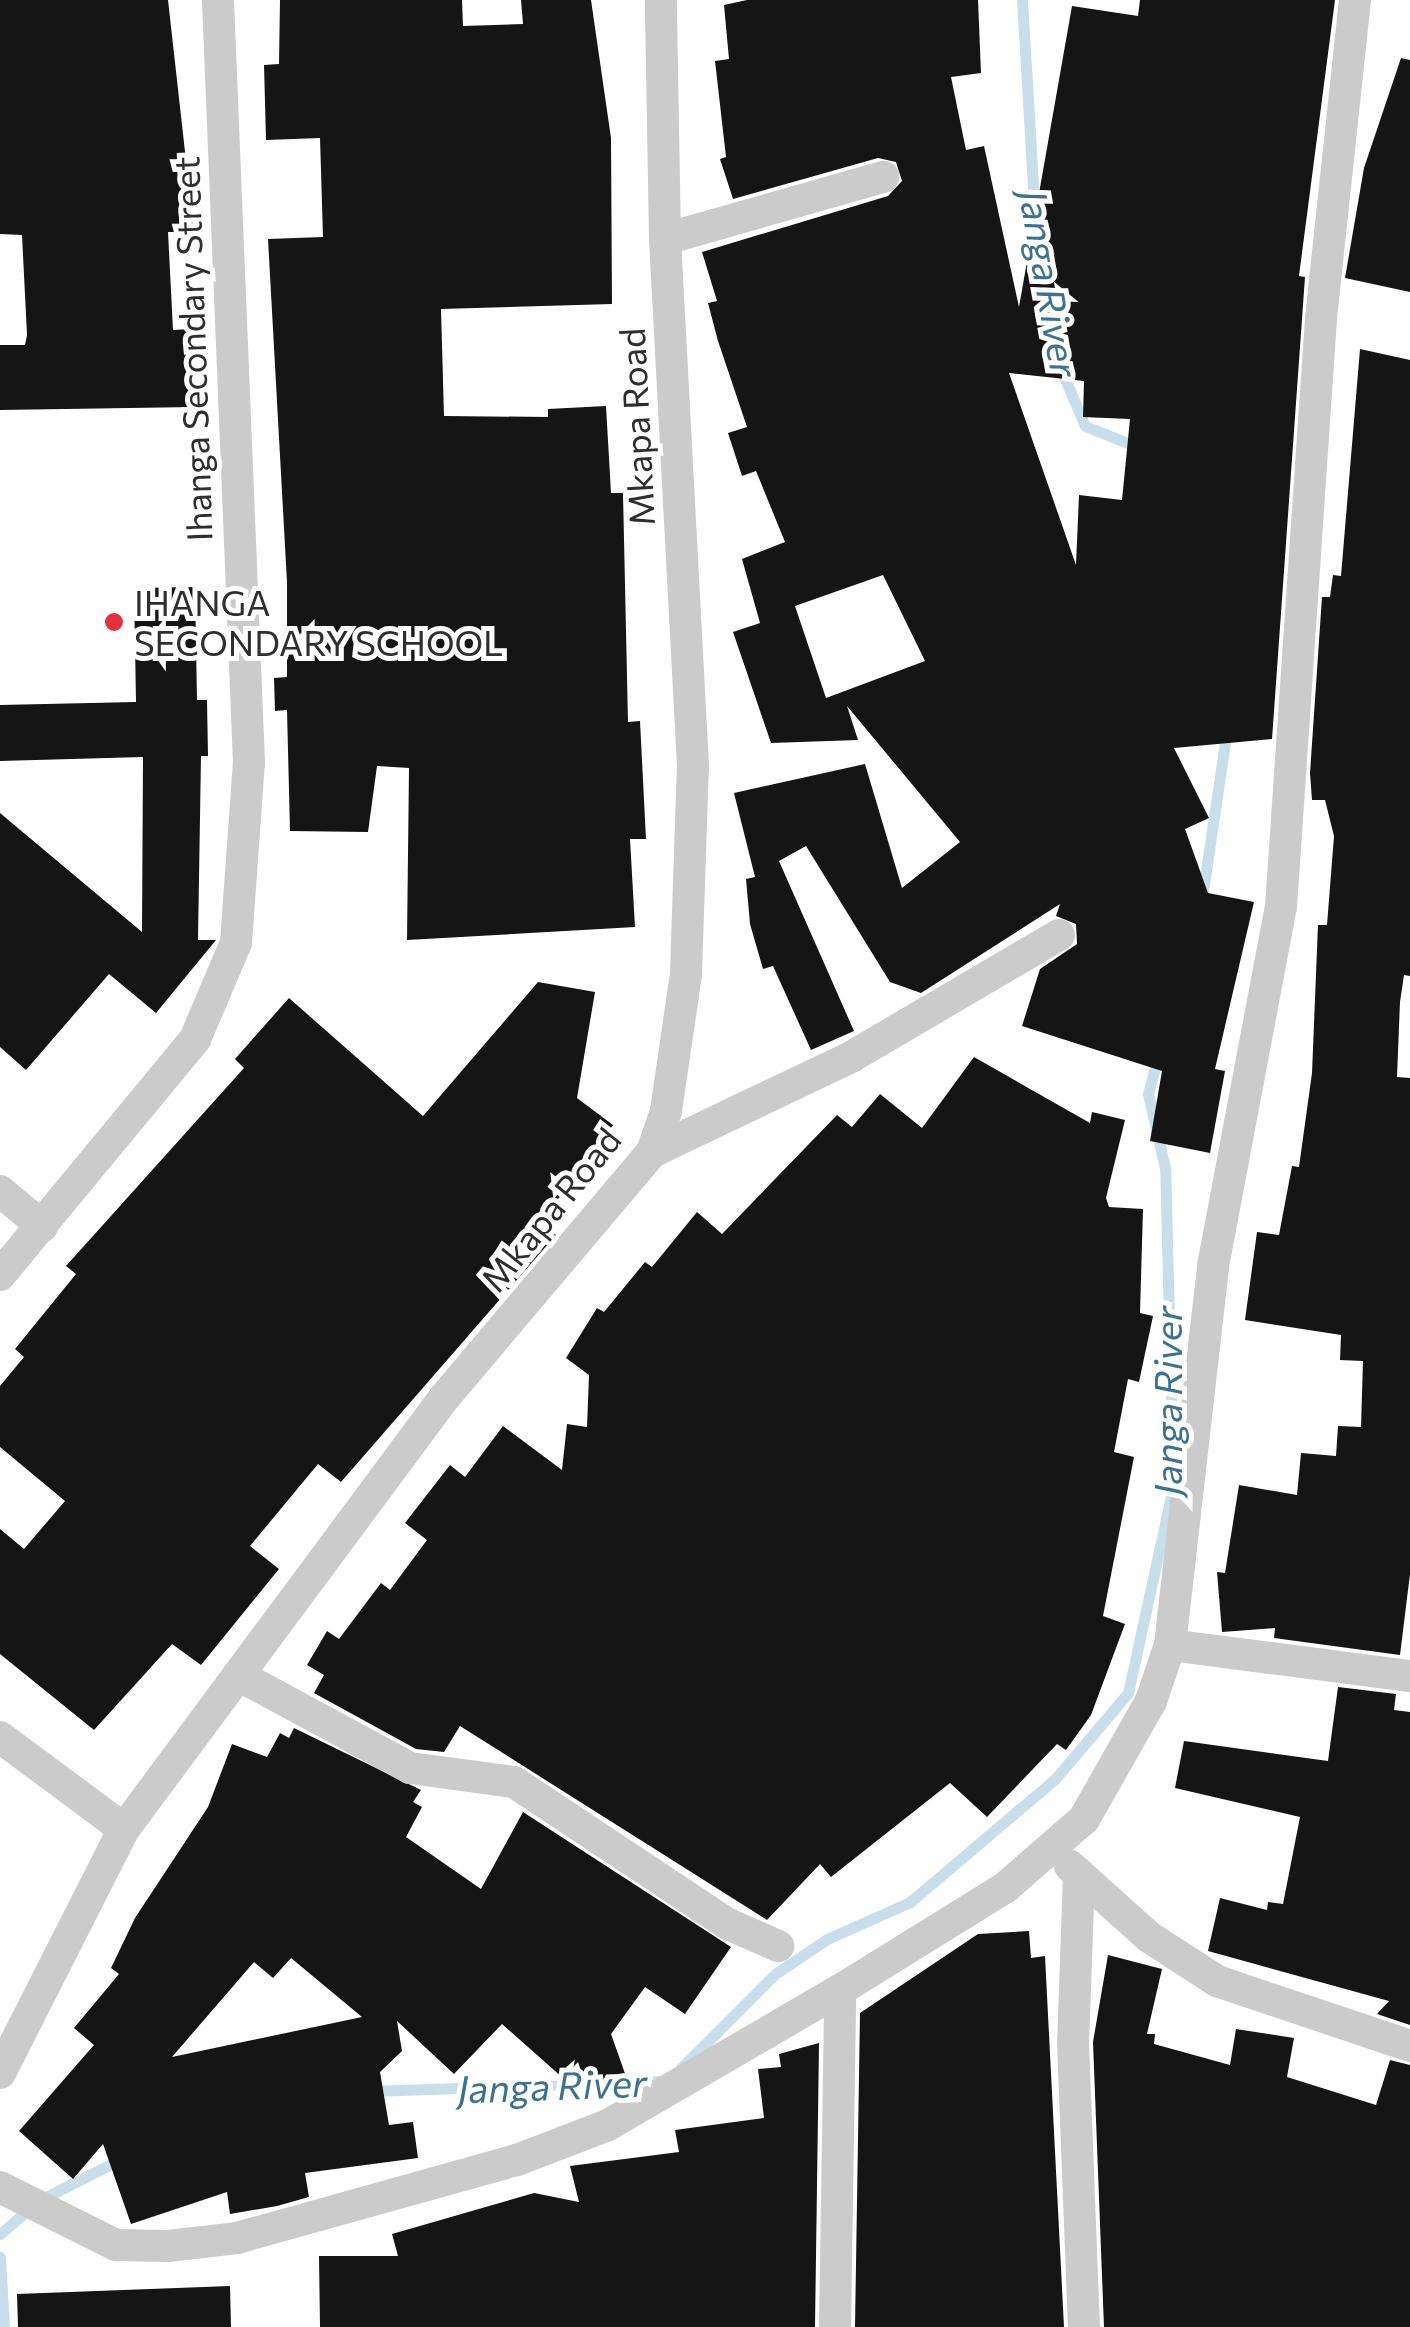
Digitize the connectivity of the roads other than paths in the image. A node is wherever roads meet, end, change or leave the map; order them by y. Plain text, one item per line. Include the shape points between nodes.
1 (218, 0) edge
2 (662, 0) edge
3 (1354, 0) edge
4 (883, 177) dead end
5 (665, 239) junction
6 (1059, 935) dead end
7 (652, 1152) junction
8 (0, 1190) edge
9 (42, 1226) junction
10 (0, 1275) edge
11 (1170, 1645) junction
12 (238, 1675) junction
13 (1410, 1676) edge
14 (0, 1736) edge
15 (124, 1830) junction
16 (1052, 1850) junction
17 (1079, 1874) junction
18 (778, 1946) dead end
19 (840, 1990) junction
20 (1410, 2046) edge
21 (0, 2073) edge
22 (10, 2192) edge
23 (835, 2327) edge
24 (1084, 2327) edge

1 - 9 street, Ihanga Secondary Street via 249,764 236,943 223,989 194,1040
2 - 5 street, Mkapa Road
3 - 11 street via 1321,318 1281,907 1213,1266
4 - 5 street
5 - 7 street, Mkapa Road via 693,766 681,1028
6 - 7 street via 850,1057
7 - 12 street, Mkapa Road via 444,1398
8 - 9 street
9 - 10 street, Ihanga Secondary Street
11 - 13 street
11 - 16 street via 1121,1758 1084,1819
12 - 15 street, Mkapa Road
12 - 18 street via 410,1768 514,1782 728,1924
14 - 15 street
15 - 21 street, Mkapa Road
16 - 17 street
16 - 19 street
17 - 20 street via 1149,1937 1216,1981
17 - 24 street via 1072,2042
19 - 22 street via 608,2126 517,2160 237,2238 116,2245
19 - 23 street

